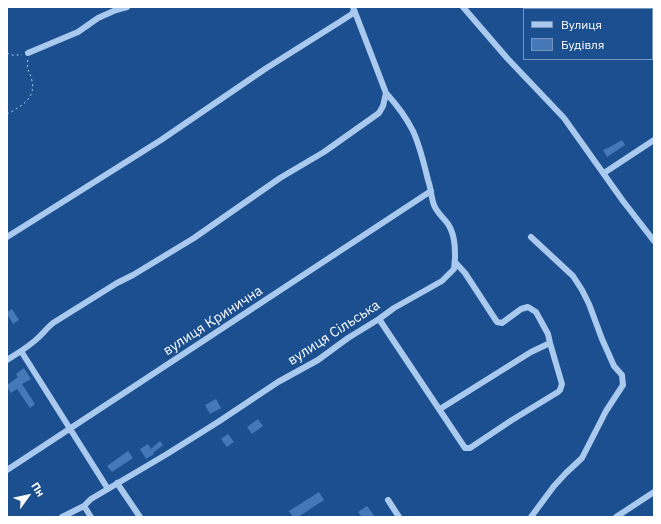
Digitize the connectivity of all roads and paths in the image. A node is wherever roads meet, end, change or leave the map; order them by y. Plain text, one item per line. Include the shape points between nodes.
1 (126, 7) edge
2 (463, 7) edge
3 (353, 9) edge
4 (7, 53) edge
5 (28, 53) junction
6 (386, 92) junction
7 (384, 106) junction
8 (399, 110) junction
9 (7, 114) edge
10 (654, 140) edge
11 (604, 173) junction
12 (431, 191) junction
13 (7, 237) edge
14 (531, 237) dead end
15 (654, 241) edge
16 (455, 262) junction
17 (379, 319) junction
18 (550, 343) junction
19 (21, 351) junction
20 (7, 360) edge
21 (440, 409) junction
22 (69, 429) junction
23 (7, 470) edge
24 (117, 483) junction
25 (108, 489) junction
26 (654, 492) edge
27 (388, 500) dead end
28 (84, 506) junction
29 (62, 517) edge
30 (91, 517) edge
31 (140, 517) edge
32 (399, 517) edge
33 (531, 517) edge
34 (616, 517) edge

1 - 5 street via 104,16 78,32
2 - 11 street via 564,118
3 - 6 street
3 - 13 street via 352,14 265,69 155,144
4 - 5 path via 16,56
5 - 9 path via 26,68 32,81 32,94 26,102
6 - 7 street
6 - 8 street
7 - 8 street
7 - 19 street via 379,113 324,152 280,178 194,238 53,323
8 - 12 street via 418,145
10 - 11 street
11 - 15 street
12 - 16 street via 436,211 452,233
12 - 22 street, вулиця Кринична
14 - 33 street via 572,276 582,290 614,366 622,375 623,385 606,411 582,458 554,486
16 - 17 street, вулиця Сільська via 454,269 445,279
16 - 18 street via 478,291 495,320 502,323 528,307 536,312
17 - 21 street
17 - 24 street, вулиця Сільська via 318,360 278,382 212,426
18 - 21 street via 531,352
18 - 21 street via 562,384 560,390 470,448 463,446
19 - 20 street
19 - 22 street
22 - 23 street, вулиця Кринична
22 - 25 street
24 - 25 street, вулиця Сільська
24 - 31 street
25 - 28 street, вулиця Сільська
26 - 34 street
27 - 32 street
28 - 29 street, вулиця Сільська
28 - 30 street

